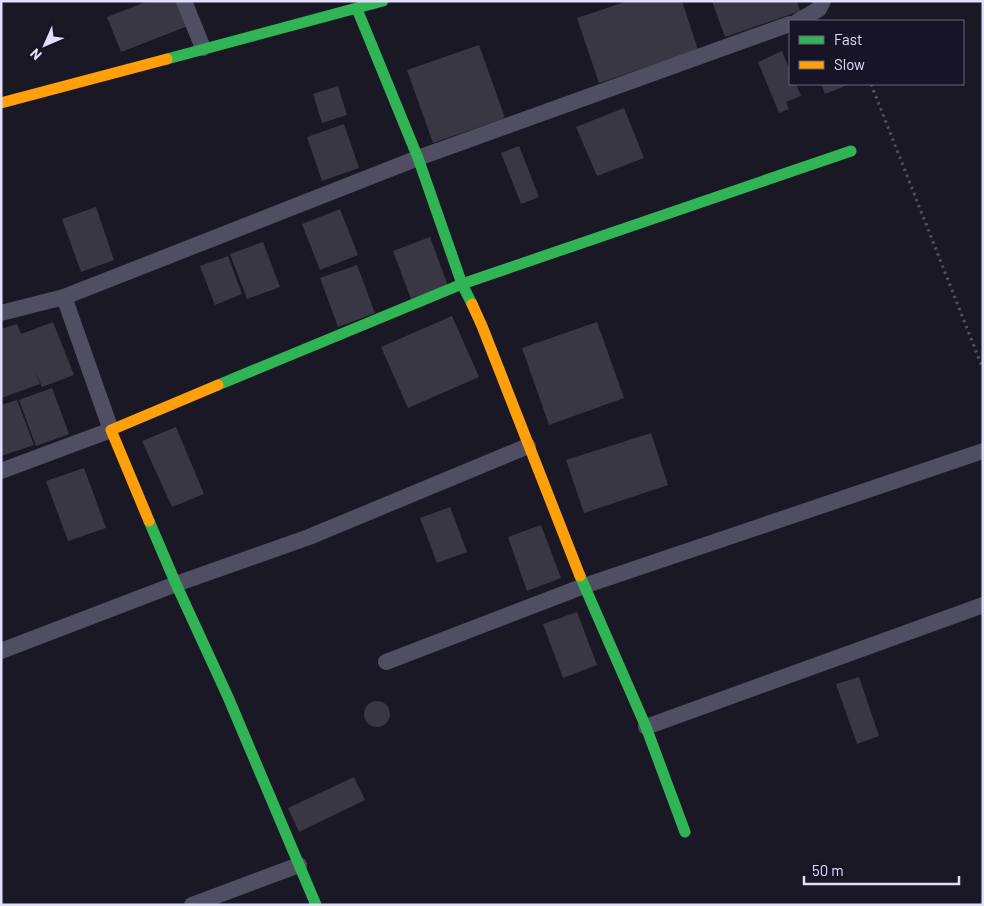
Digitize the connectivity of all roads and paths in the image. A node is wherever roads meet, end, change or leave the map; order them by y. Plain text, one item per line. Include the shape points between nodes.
1 (184, 1) edge
2 (383, 1) edge
3 (823, 1) edge
4 (357, 9) junction
5 (800, 20) edge
6 (789, 24) edge
7 (204, 48) junction
8 (871, 85) edge
9 (1, 103) edge
10 (851, 151) dead end
11 (418, 158) junction
12 (462, 284) junction
13 (64, 297) junction
14 (1, 313) edge
15 (983, 369) edge
16 (110, 430) junction
17 (528, 446) junction
18 (983, 451) edge
19 (1, 472) edge
20 (176, 584) junction
21 (584, 586) junction
22 (983, 605) edge
23 (1, 651) edge
24 (386, 662) dead end
25 (646, 727) junction
26 (685, 832) dead end
27 (299, 865) junction
28 (192, 905) edge
29 (316, 905) edge

1 - 7 street
2 - 4 street
3 - 5 street via 819,9
4 - 7 street
4 - 11 street
6 - 11 street
7 - 9 street
8 - 15 path
10 - 12 street
11 - 12 street
11 - 13 street
12 - 16 street
12 - 17 street via 482,326
13 - 14 street
13 - 16 street
16 - 19 street
16 - 20 street
17 - 20 street via 309,537
17 - 21 street
18 - 21 street
20 - 23 street
20 - 27 street
21 - 24 street
21 - 25 street
22 - 25 street
25 - 26 street
27 - 28 street
27 - 29 street

